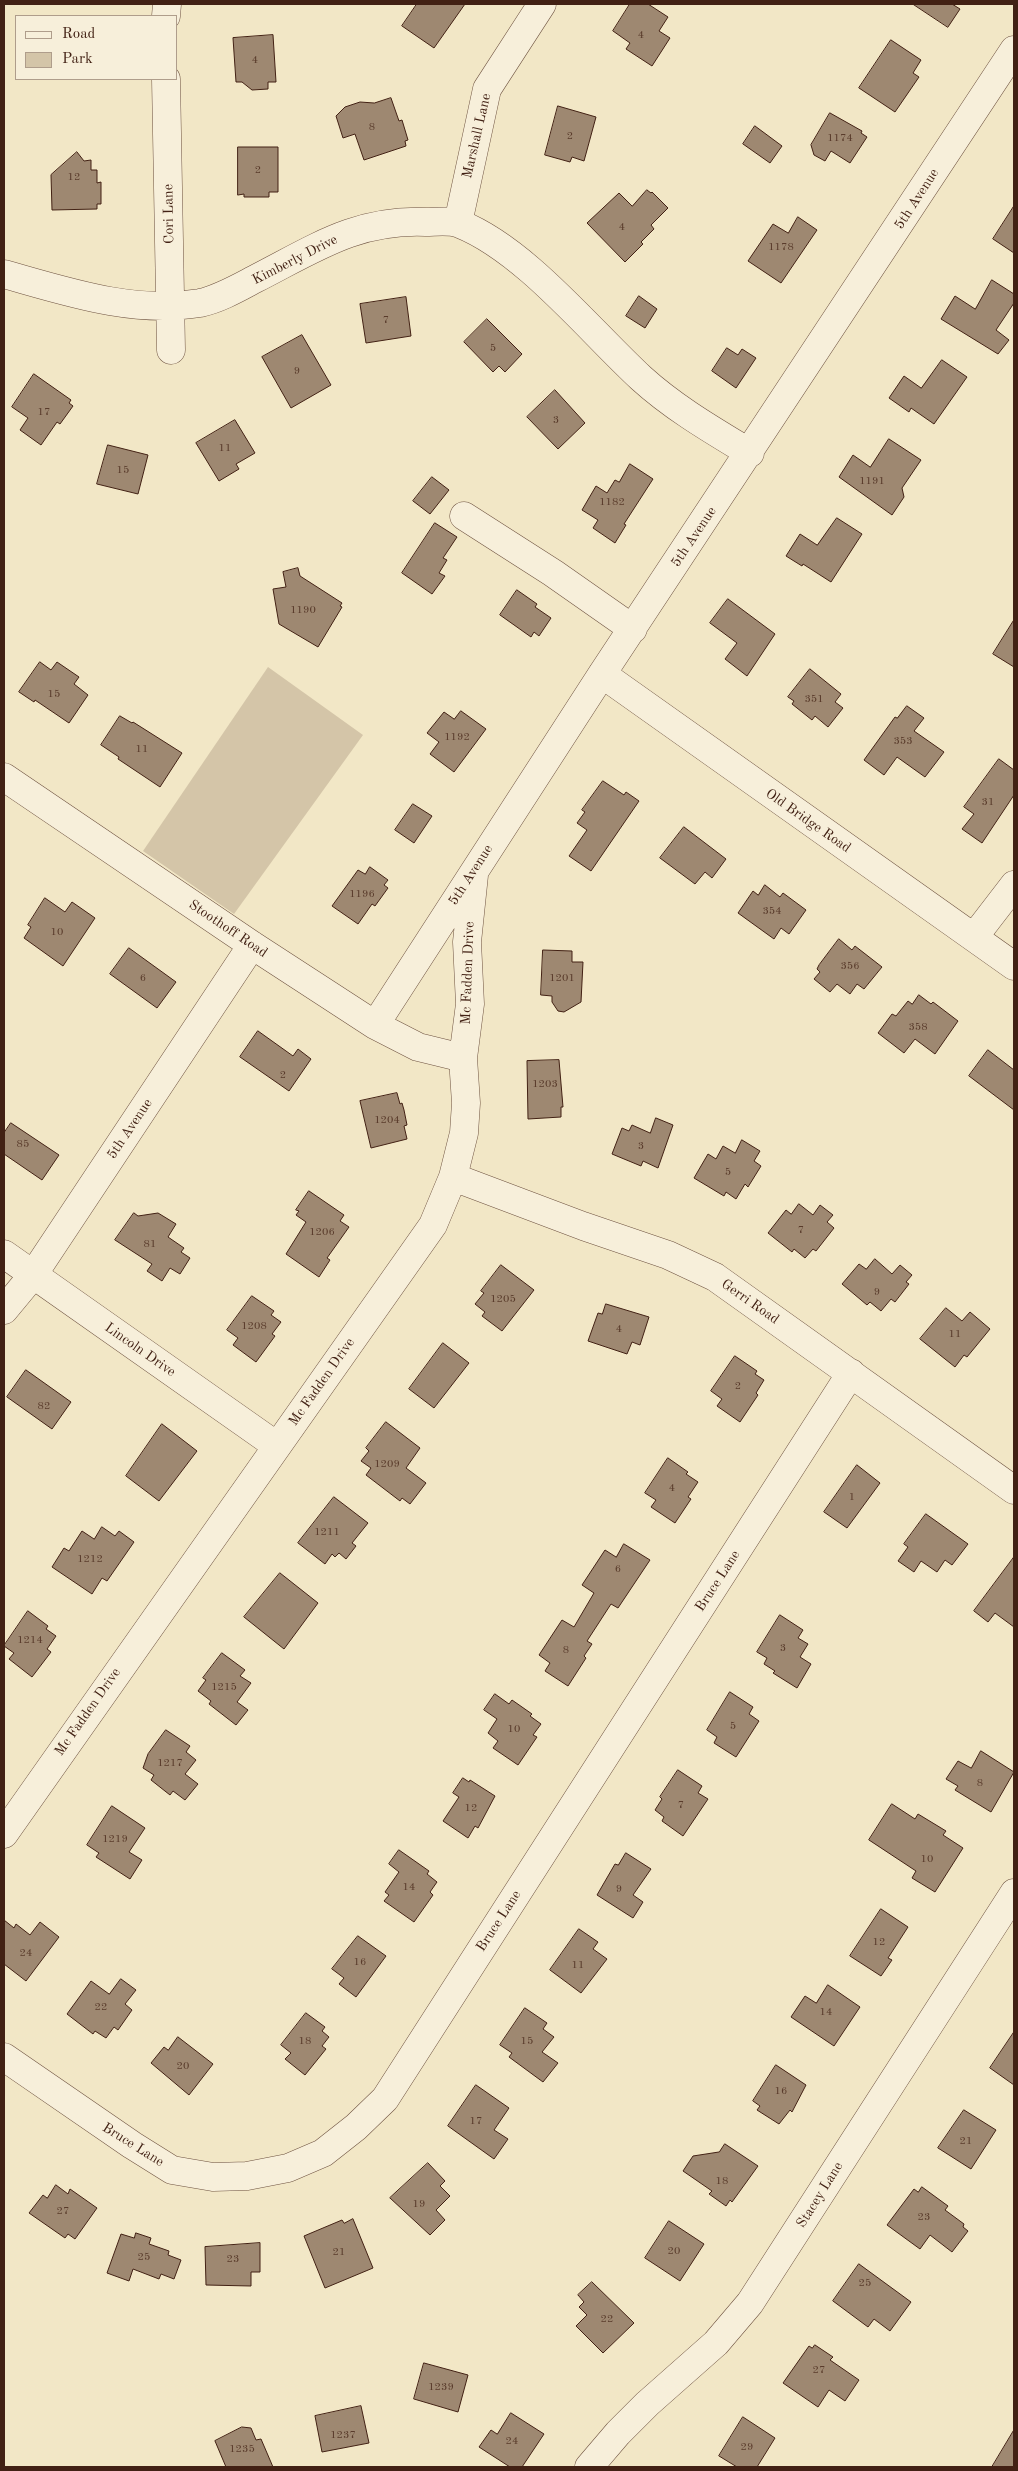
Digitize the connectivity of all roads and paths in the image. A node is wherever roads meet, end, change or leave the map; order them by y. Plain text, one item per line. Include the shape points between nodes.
1 (542, 4) edge
2 (1014, 50) edge
3 (166, 80) edge
4 (458, 223) junction
5 (4, 274) edge
6 (171, 305) junction
7 (172, 350) dead end
8 (750, 453) junction
9 (464, 516) dead end
10 (633, 629) junction
11 (602, 674) junction
12 (4, 777) edge
13 (474, 871) junction
14 (1014, 885) edge
15 (974, 937) junction
16 (252, 945) junction
17 (1014, 966) edge
18 (375, 1025) junction
19 (463, 1058) junction
20 (453, 1177) junction
21 (4, 1254) edge
22 (33, 1275) junction
23 (4, 1310) edge
24 (851, 1373) junction
25 (277, 1446) junction
26 (1014, 1490) edge
27 (4, 1834) edge
28 (1014, 1893) edge
29 (4, 2057) edge
30 (589, 2467) edge

1 - 4 street, Marshall Lane via 487,89
2 - 8 street, 5th Avenue
3 - 6 street, Cori Lane
4 - 6 street, Kimberly Drive via 412,221 367,227 322,243 231,292 202,302
4 - 8 street, Kimberly Drive via 504,249 539,278 643,379 687,415
5 - 6 street, Kimberly Drive via 132,306
6 - 7 street, Cori Lane
8 - 10 street, 5th Avenue
9 - 10 street
10 - 11 street, 5th Avenue
11 - 13 street, 5th Avenue
11 - 15 street, Old Bridge Road
12 - 16 street, Stoothoff Road
13 - 18 street, 5th Avenue
13 - 19 street, Mc Fadden Drive via 467,942 470,1004
14 - 15 street
15 - 17 street, Old Bridge Road
16 - 18 street, Stoothoff Road
16 - 22 street, 5th Avenue
18 - 19 street, Stoothoff Road via 418,1047
19 - 20 street, Mc Fadden Drive via 464,1133
20 - 24 street, Gerri Road via 668,1255 715,1277
20 - 25 street, Mc Fadden Drive via 433,1225
21 - 22 street, Lincoln Drive
22 - 23 street, 5th Avenue
22 - 25 street, Lincoln Drive
24 - 26 street, Gerri Road
24 - 29 street, Bruce Lane via 385,2099 356,2128 323,2153 288,2168 230,2177 172,2170
25 - 27 street, Mc Fadden Drive
28 - 30 street, Stacey Lane via 750,2303 716,2343 647,2404

